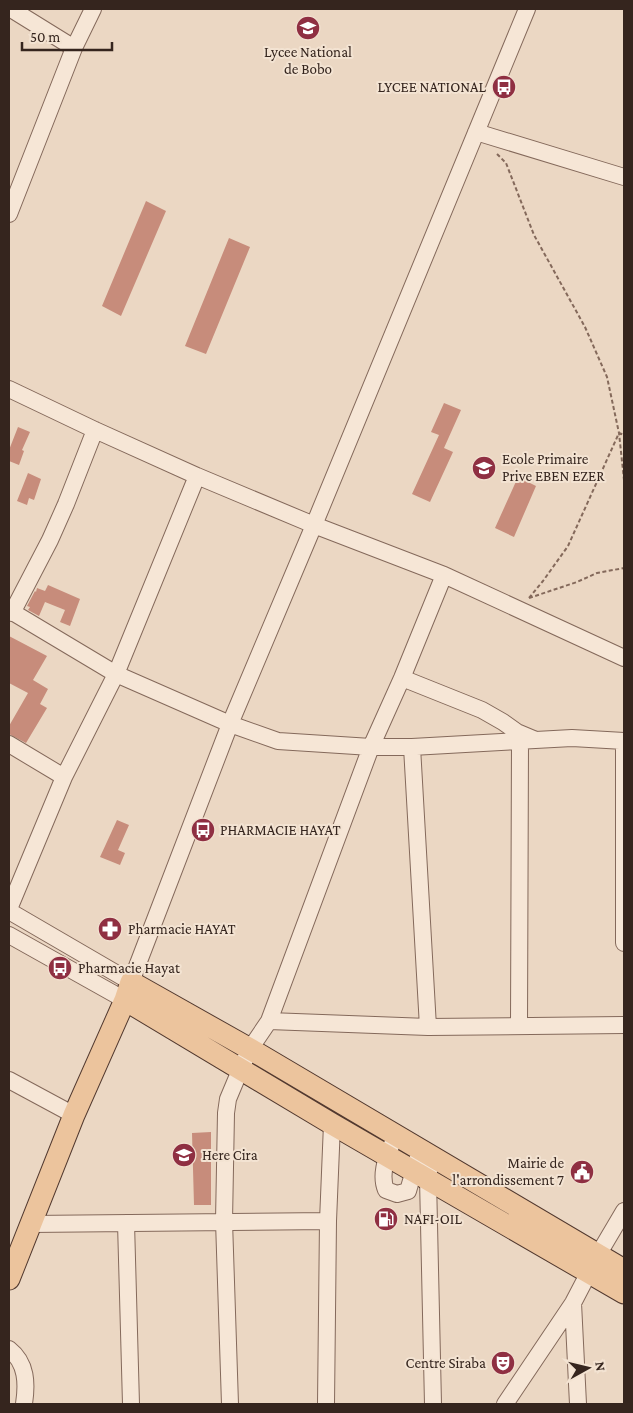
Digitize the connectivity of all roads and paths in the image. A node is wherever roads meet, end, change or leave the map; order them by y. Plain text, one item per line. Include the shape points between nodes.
1 (11, 9) edge
2 (93, 9) edge
3 (527, 9) edge
4 (74, 48) junction
5 (476, 132) junction
6 (494, 151) dead end
7 (624, 177) edge
8 (9, 214) edge
9 (9, 389) edge
10 (95, 430) junction
11 (619, 433) junction
12 (624, 435) edge
13 (198, 476) junction
14 (624, 480) edge
15 (314, 525) junction
16 (624, 568) edge
17 (444, 575) junction
18 (525, 604) junction
19 (10, 611) edge
20 (624, 658) edge
21 (116, 674) junction
22 (402, 678) junction
23 (230, 724) junction
24 (537, 740) junction
25 (624, 741) edge
26 (520, 742) junction
27 (9, 744) edge
28 (371, 747) junction
29 (412, 747) junction
30 (64, 777) junction
31 (9, 910) edge
32 (9, 935) edge
33 (624, 943) edge
34 (128, 991) junction
35 (269, 1021) junction
36 (519, 1025) junction
37 (624, 1025) edge
38 (428, 1027) junction
39 (250, 1049) junction
40 (240, 1068) junction
41 (9, 1080) edge
42 (74, 1115) junction
43 (332, 1124) junction
44 (396, 1134) junction
45 (425, 1152) junction
46 (387, 1155) junction
47 (421, 1175) junction
48 (624, 1211) edge
49 (224, 1221) junction
50 (328, 1221) junction
51 (126, 1223) junction
52 (30, 1224) junction
53 (594, 1264) junction
54 (624, 1270) edge
55 (9, 1279) edge
56 (624, 1293) edge
57 (573, 1303) junction
58 (9, 1349) edge
59 (24, 1404) edge
60 (131, 1404) edge
61 (230, 1404) edge
62 (326, 1404) edge
63 (433, 1404) edge
64 (505, 1404) edge
65 (578, 1404) edge

1 - 4 street
2 - 4 street
3 - 5 street
4 - 8 street
5 - 7 street
5 - 15 street
6 - 11 path via 506,163 534,235 585,327 607,377
9 - 10 street
10 - 13 street
10 - 19 street via 50,540
11 - 12 path
11 - 14 path
11 - 18 path via 568,546
13 - 15 street
13 - 21 street
15 - 17 street
15 - 23 street
16 - 18 path via 597,573
17 - 18 street
17 - 22 street
18 - 20 street
19 - 21 street
21 - 23 street
21 - 30 street
22 - 24 street via 482,710 517,732
22 - 28 street
23 - 28 street via 278,741
23 - 34 street
24 - 25 street
24 - 26 street
25 - 33 street
26 - 29 street
26 - 36 street
27 - 30 street
28 - 29 street
28 - 35 street
29 - 38 street
30 - 31 street
31 - 34 street
32 - 34 street
34 - 39 main road
34 - 40 main road
34 - 42 main road
35 - 38 street
35 - 39 street
36 - 37 street
36 - 38 street
39 - 40 street
39 - 44 main road
40 - 43 main road
40 - 49 street via 226,1113
41 - 42 street
42 - 52 main road
43 - 46 main road
43 - 50 street
44 - 45 main road
44 - 46 street
45 - 47 street
45 - 53 main road
46 - 47 main road
46 - 47 street via 383,1179 386,1190 397,1194 408,1191
47 - 53 main road
47 - 63 street
48 - 53 street
49 - 50 street
49 - 51 street
49 - 61 street
50 - 62 street
51 - 52 street
51 - 60 street
52 - 55 main road
53 - 54 main road
53 - 56 main road
53 - 57 street
57 - 64 street
57 - 65 street
58 - 59 street via 23,1368 27,1385

